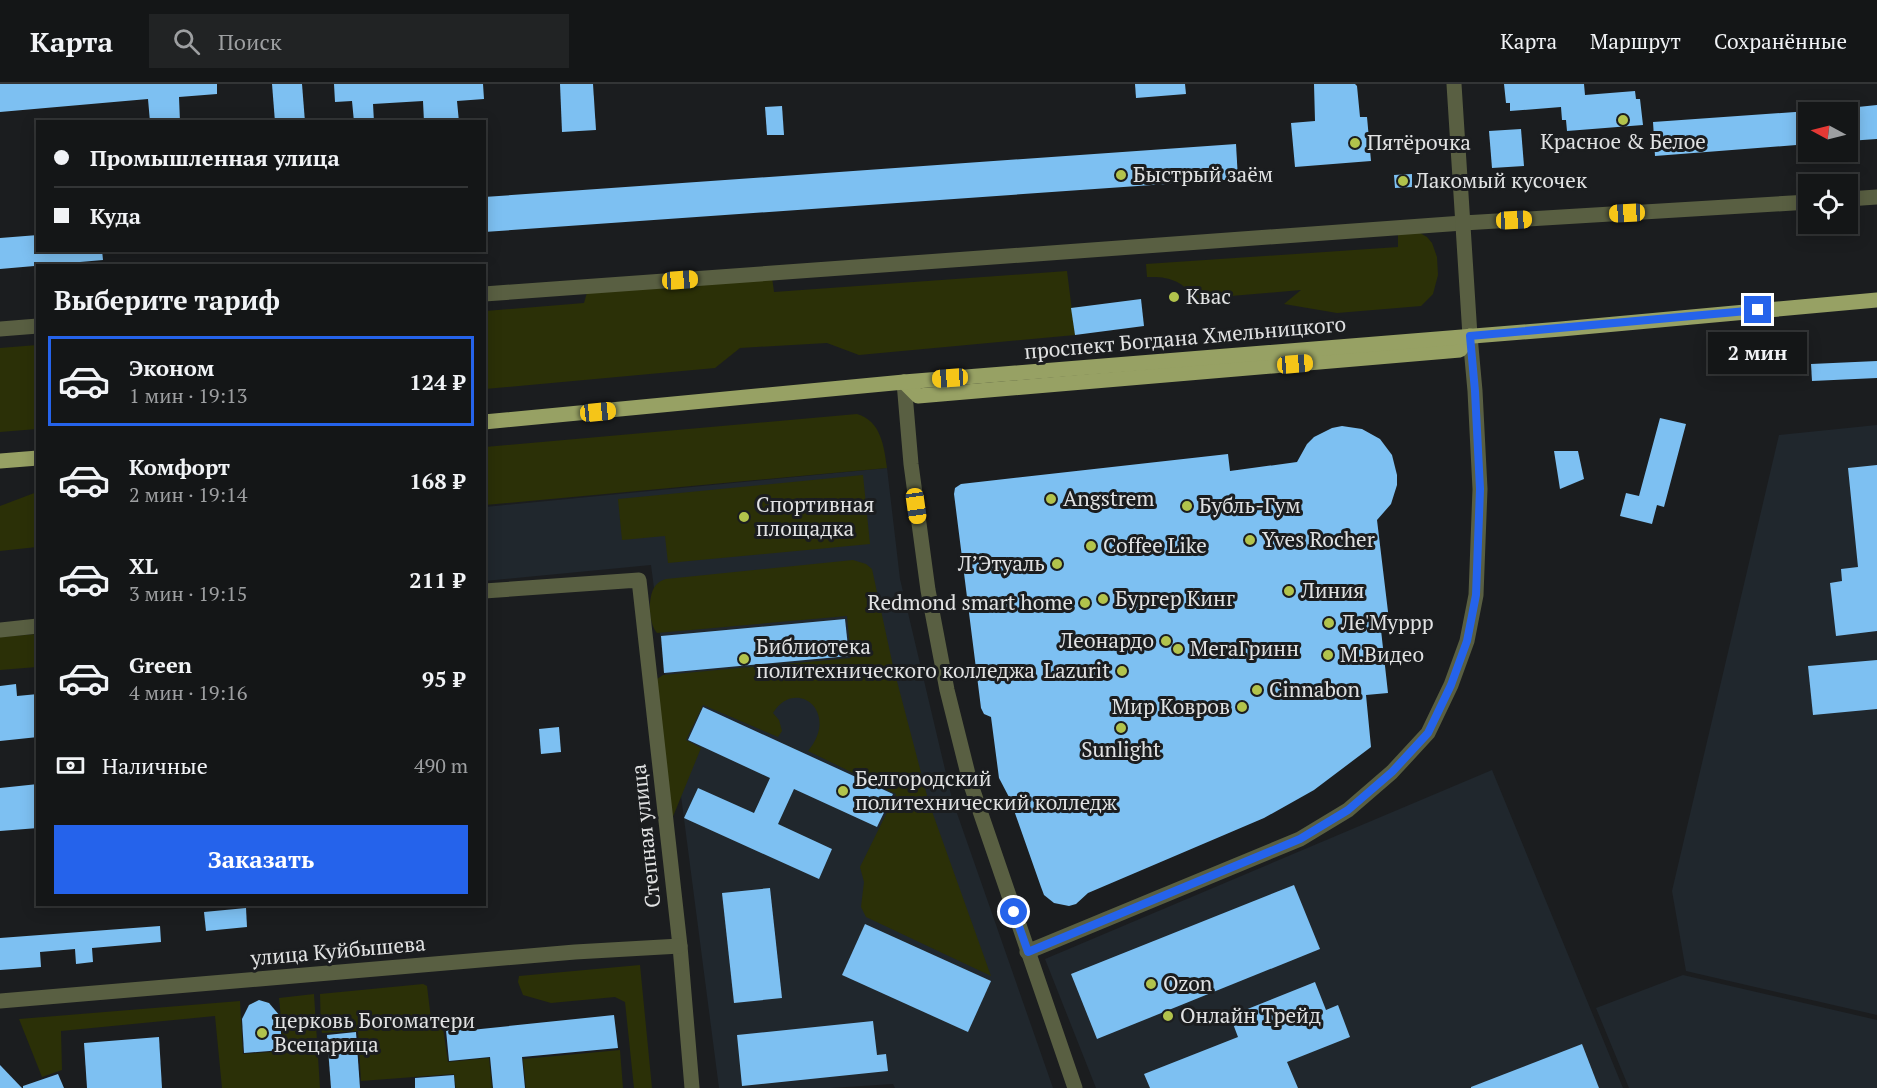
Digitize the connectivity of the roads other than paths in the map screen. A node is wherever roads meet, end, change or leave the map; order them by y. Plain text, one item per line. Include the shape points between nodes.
1 (1454, 84) edge
2 (1877, 197) edge
3 (1858, 198) edge
4 (1798, 203) edge
5 (1463, 223) junction
6 (486, 294) edge
7 (1877, 300) edge
8 (36, 326) edge
9 (0, 329) edge
10 (1470, 336) junction
11 (904, 382) junction
12 (486, 422) edge
13 (36, 458) edge
14 (0, 461) edge
15 (486, 591) edge
16 (36, 626) edge
17 (0, 630) edge
18 (680, 946) junction
19 (1028, 952) junction
20 (0, 1001) edge
21 (692, 1088) edge
22 (1075, 1088) edge

1 - 5 street
2 - 3 street
4 - 5 street
5 - 6 street
5 - 10 street
7 - 10 main road, проспект Богдана Хмельницкого
8 - 9 street
10 - 11 main road, проспект Богдана Хмельницкого
10 - 19 street via 1480,489 1476,595 1467,641 1428,733 1392,772 1348,810 1300,839
11 - 12 main road, проспект Богдана Хмельницкого
11 - 19 street via 926,578 947,690 970,782
13 - 14 main road
15 - 18 street, Степная улица via 639,580
16 - 17 street
18 - 20 street, улица Куйбышева
18 - 21 street, Степная улица
19 - 22 street

